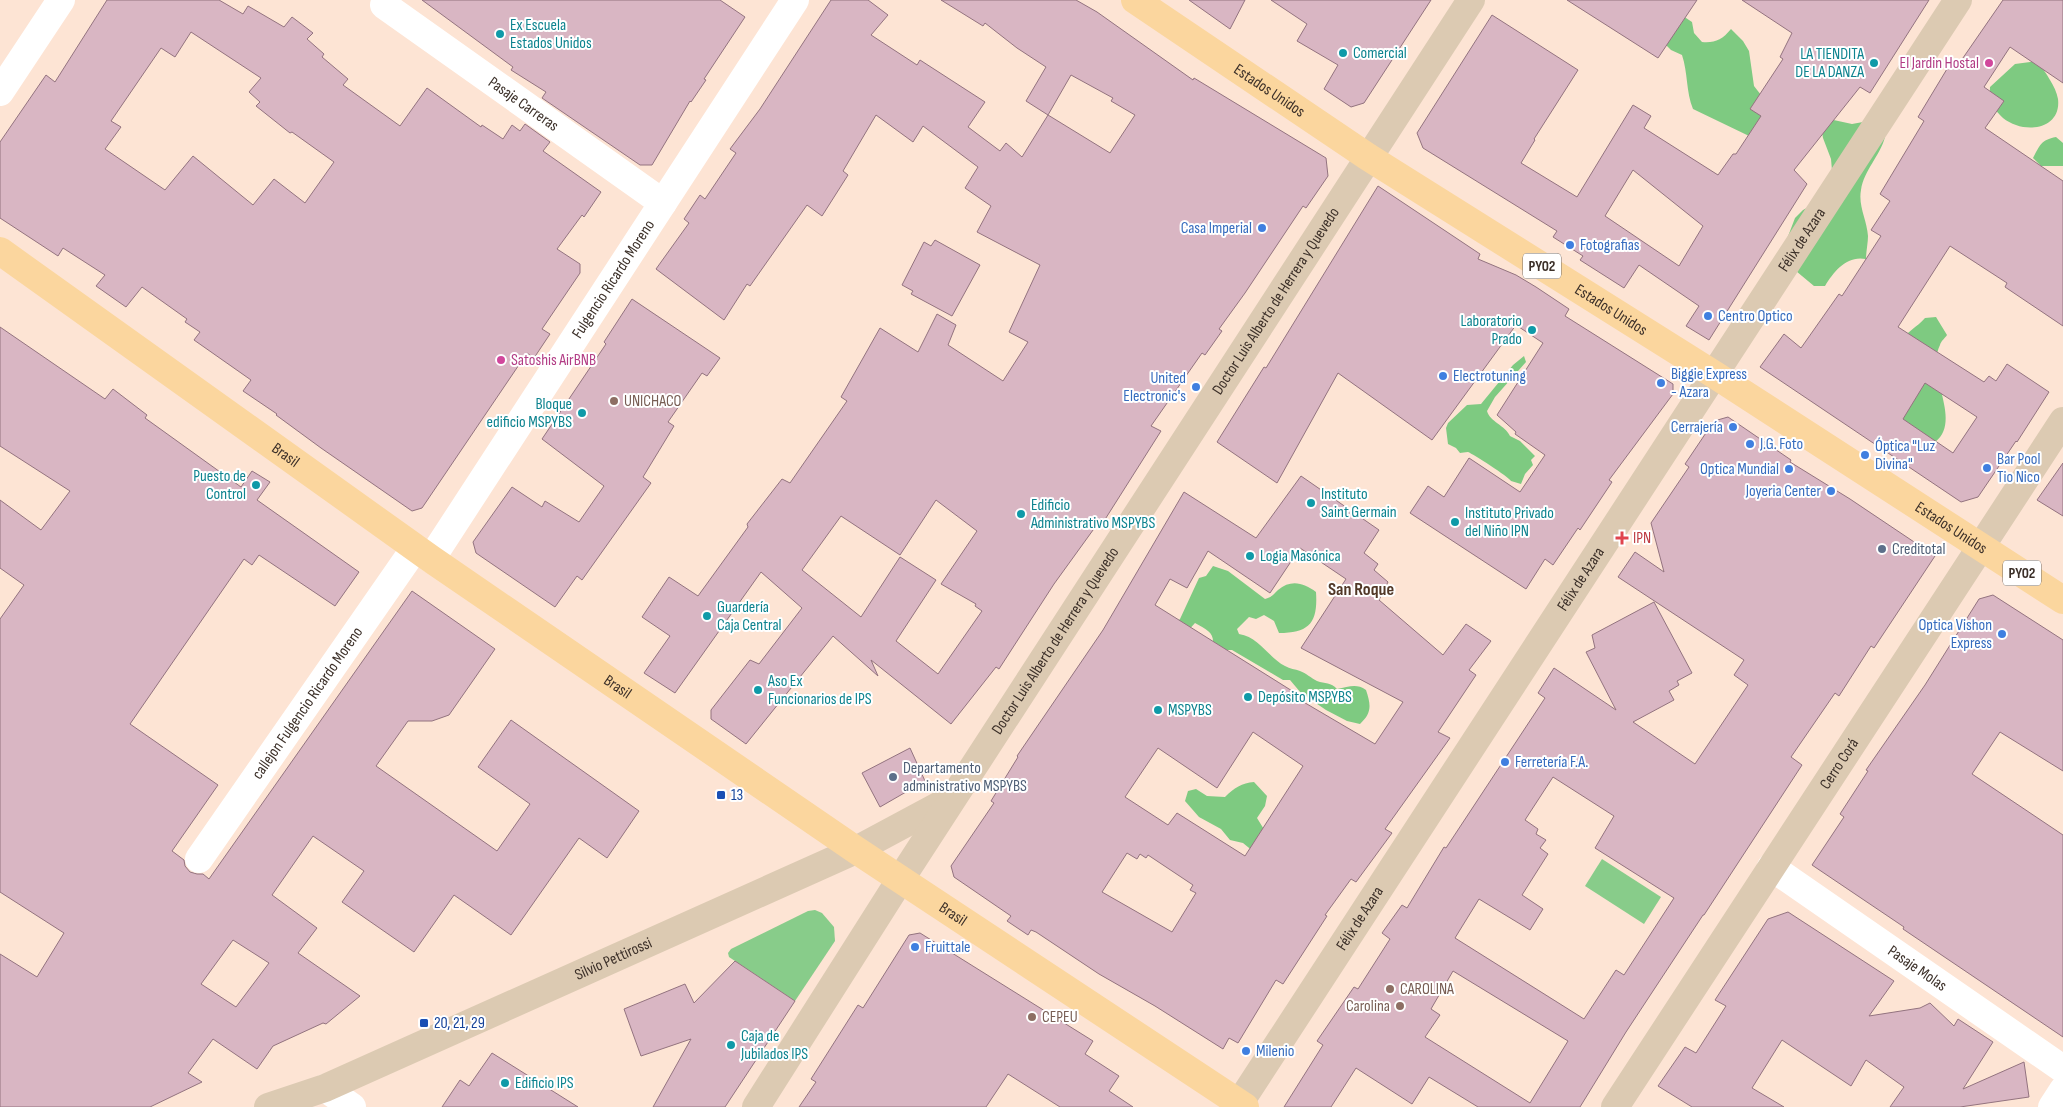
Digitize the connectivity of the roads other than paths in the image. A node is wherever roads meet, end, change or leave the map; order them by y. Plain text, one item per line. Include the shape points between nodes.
1 (61, 0) edge
2 (794, 0) edge
3 (1135, 0) edge
4 (1471, 0) edge
5 (1958, 0) edge
6 (384, 5) dead end
7 (0, 92) edge
8 (1368, 157) junction
9 (663, 202) junction
10 (0, 251) edge
11 (1715, 375) junction
12 (2063, 421) edge
13 (1982, 547) junction
14 (423, 553) junction
15 (2063, 600) edge
16 (954, 797) junction
17 (856, 850) junction
18 (199, 859) dead end
19 (1771, 867) junction
20 (900, 880) junction
21 (2063, 1069) edge
22 (325, 1088) junction
23 (2063, 1090) edge
24 (1241, 1106) edge
25 (268, 1107) edge
26 (352, 1107) edge
27 (756, 1107) edge
28 (1615, 1107) edge
29 (2052, 1107) edge

1 - 7 street
2 - 9 street, Fulgencio Ricardo Moreno
3 - 8 main road, Estados Unidos
4 - 8 street, Doctor Luis Alberto de Herrera y Quevedo
5 - 11 street, Félix de Azara
6 - 9 street, Pasaje Carreras
8 - 11 main road, Estados Unidos / PY02
8 - 16 street, Doctor Luis Alberto de Herrera y Quevedo
9 - 14 street, Fulgencio Ricardo Moreno
10 - 14 main road, Brasil
11 - 13 main road, Estados Unidos / PY02
11 - 24 street, Félix de Azara
12 - 13 street, Cerro Corá
13 - 15 main road, Estados Unidos / PY02
13 - 19 street, Cerro Corá
14 - 17 main road, Brasil
14 - 18 street, callejon Fulgencio Ricardo Moreno
16 - 17 street, Silvio Pettirossi
16 - 20 street, Doctor Luis Alberto de Herrera y Quevedo
17 - 20 main road, Brasil
17 - 22 street, Silvio Pettirossi
19 - 21 street, Pasaje Molas
19 - 28 street, Cerro Corá
20 - 24 main road, Brasil
20 - 27 street, Doctor Luis Alberto de Herrera y Quevedo
22 - 25 street, Silvio Pettirossi
22 - 26 street
23 - 29 street

